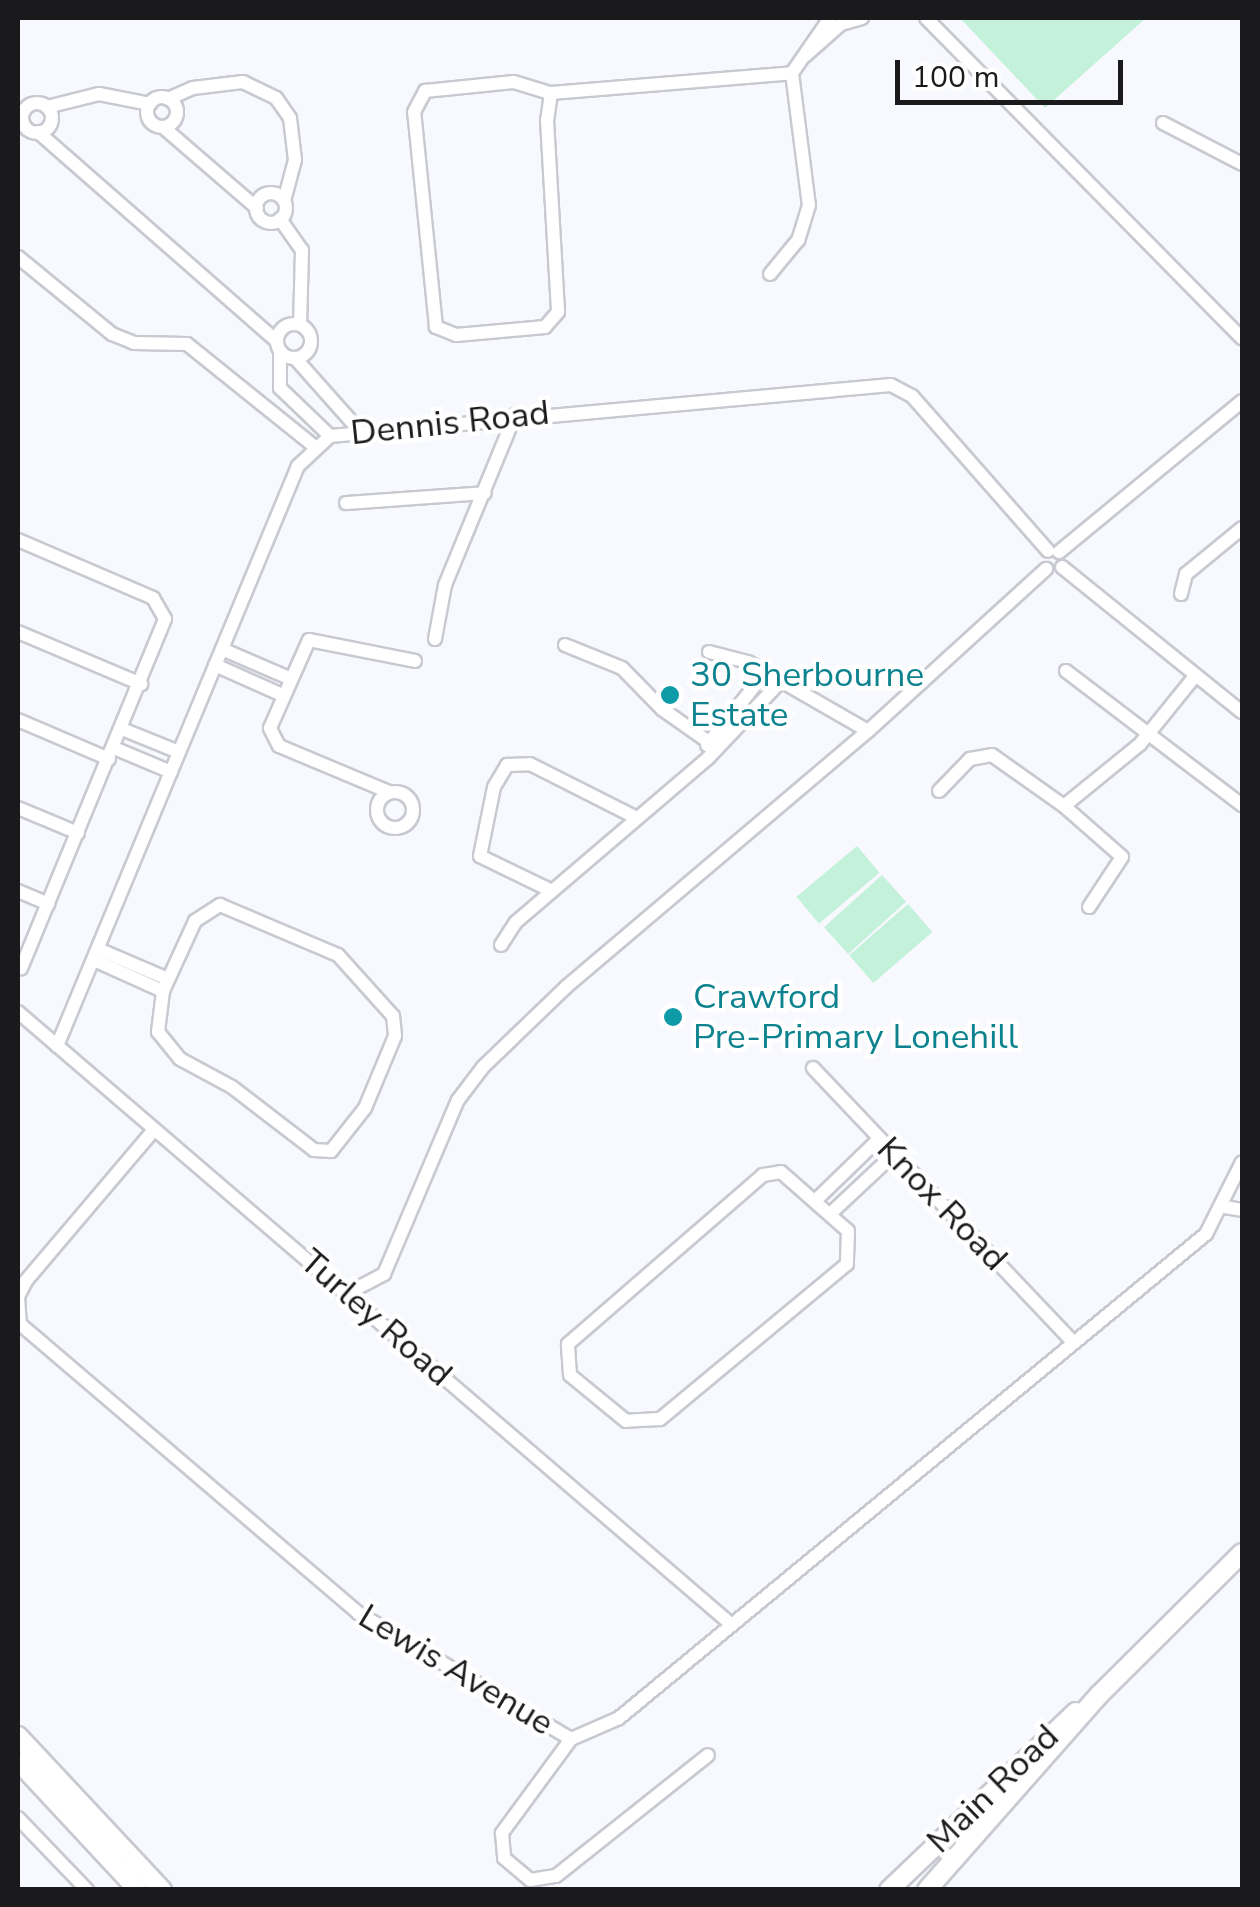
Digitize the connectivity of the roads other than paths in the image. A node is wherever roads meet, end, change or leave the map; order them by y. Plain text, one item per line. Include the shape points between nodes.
1 (830, 18) edge
2 (862, 18) edge
3 (926, 18) edge
4 (806, 55) junction
5 (792, 73) junction
6 (551, 93) junction
7 (168, 99) junction
8 (150, 104) junction
9 (47, 107) junction
10 (20, 112) edge
11 (1163, 122) dead end
12 (162, 127) junction
13 (38, 132) junction
14 (1242, 164) edge
15 (284, 201) junction
16 (257, 208) junction
17 (280, 219) junction
18 (18, 258) edge
19 (770, 274) dead end
20 (300, 324) junction
21 (1242, 338) edge
22 (278, 346) junction
23 (294, 358) junction
24 (319, 390) junction
25 (1242, 401) edge
26 (298, 408) junction
27 (515, 415) junction
28 (359, 430) junction
29 (330, 436) junction
30 (314, 446) junction
31 (485, 493) junction
32 (346, 503) dead end
33 (1242, 528) edge
34 (18, 540) edge
35 (1054, 552) junction
36 (1062, 567) junction
37 (1046, 569) junction
38 (1181, 594) dead end
39 (18, 632) edge
40 (436, 639) dead end
41 (564, 645) dead end
42 (222, 649) junction
43 (708, 652) dead end
44 (415, 662) dead end
45 (215, 665) junction
46 (1066, 671) dead end
47 (766, 672) junction
48 (1195, 676) junction
49 (290, 678) junction
50 (782, 681) junction
51 (140, 684) junction
52 (282, 695) junction
53 (1242, 712) edge
54 (18, 720) edge
55 (122, 728) junction
56 (868, 732) junction
57 (1149, 734) junction
58 (710, 749) junction
59 (179, 752) junction
60 (111, 753) junction
61 (171, 772) junction
62 (389, 792) dead end
63 (940, 792) dead end
64 (1242, 804) edge
65 (1064, 806) junction
66 (18, 808) edge
67 (637, 818) junction
68 (78, 834) junction
69 (18, 891) edge
70 (552, 891) junction
71 (48, 904) junction
72 (1089, 907) dead end
73 (501, 945) dead end
74 (96, 954) junction
75 (21, 969) dead end
76 (165, 985) junction
77 (18, 1012) edge
78 (58, 1046) junction
79 (813, 1068) dead end
80 (154, 1131) junction
81 (880, 1139) junction
82 (894, 1154) junction
83 (1242, 1162) edge
84 (816, 1200) junction
85 (1225, 1207) junction
86 (1242, 1210) edge
87 (830, 1214) junction
88 (348, 1293) junction
89 (1071, 1340) junction
90 (1242, 1553) edge
91 (732, 1625) junction
92 (1100, 1694) junction
93 (18, 1736) edge
94 (571, 1739) junction
95 (708, 1755) dead end
96 (18, 1761) edge
97 (18, 1818) edge
98 (86, 1890) edge
99 (138, 1890) edge
100 (162, 1890) edge
101 (889, 1890) edge
102 (928, 1890) edge

1 - 4 street
2 - 4 street via 840,24
3 - 21 street
4 - 5 street
5 - 6 street
5 - 19 street via 809,205 798,240
6 - 6 street via 546,120 558,312 545,327 443,332 431,318 416,104 425,91 514,82
7 - 8 street
7 - 12 street via 176,115
7 - 15 street via 192,88 243,82 276,98 290,118 295,160
8 - 9 street via 99,94
8 - 12 street via 150,121
9 - 10 street via 33,104
9 - 13 street via 52,121
10 - 13 street
11 - 14 street
12 - 16 street
13 - 22 street
15 - 16 street via 267,194
15 - 17 street
16 - 17 street via 263,220
17 - 20 street via 302,250
18 - 30 street via 112,334 134,343 187,344
20 - 22 street via 284,326
20 - 23 street via 311,344
22 - 23 street
22 - 26 street via 280,388
23 - 24 street
24 - 26 street
24 - 28 street
25 - 35 street
26 - 29 street
27 - 28 street, Dennis Road
27 - 31 street
27 - 35 street, Dennis Road via 891,385 912,396
28 - 29 street, Dennis Road
29 - 30 street, Dennis Road
30 - 42 street, Dennis Road via 298,466
31 - 32 street
31 - 40 street via 446,585
33 - 38 street via 1186,574
34 - 51 street via 160,602 164,628
35 - 36 street
35 - 37 street
36 - 37 street
36 - 48 street
37 - 56 street
39 - 51 street
41 - 58 street via 622,668
42 - 45 street, Dennis Road
42 - 49 street
43 - 47 street
44 - 49 street via 317,638 304,646
45 - 52 street
45 - 59 street, Dennis Road
46 - 57 street
47 - 50 street
47 - 58 street
48 - 53 street
48 - 57 street
49 - 52 street
50 - 56 street
50 - 58 street
51 - 55 street
52 - 62 street via 270,728 280,746
54 - 60 street
55 - 59 street
55 - 60 street
56 - 88 street via 750,827 483,1067 458,1100 384,1274
57 - 64 street
57 - 65 street
58 - 67 street
59 - 61 street, Dennis Road
60 - 61 street
60 - 68 street
61 - 74 street, Dennis Road
63 - 65 street via 970,759 992,755
65 - 72 street via 1122,856
66 - 68 street
67 - 70 street
67 - 70 street via 530,764 507,766 494,787 480,856
68 - 71 street
69 - 71 street
70 - 73 street
71 - 75 street
74 - 76 street
74 - 78 street, Dennis Road
76 - 76 street via 200,914 220,905 349,962 387,1005 396,1026 365,1108 344,1140 331,1151 314,1150 232,1087 180,1059 156,1022
77 - 78 street, Turley Road
78 - 80 street, Turley Road
79 - 81 street, Knox Road
80 - 88 street, Turley Road
80 - 94 street, Lewis Avenue via 26,1281 18,1296 20,1324 329,1591
81 - 82 street, Knox Road
81 - 84 street
82 - 87 street
82 - 89 street, Knox Road
83 - 85 street
84 - 87 street
84 - 87 street via 787,1174 764,1176 572,1338 565,1356 570,1375 626,1421 660,1419 843,1270 850,1238
85 - 86 street
85 - 89 street, Lewis Avenue via 1206,1234
88 - 91 street, Turley Road
89 - 91 street, Lewis Avenue
90 - 92 main road, Main Road
91 - 94 street, Lewis Avenue via 610,1725
92 - 101 main road, Main Road via 1061,1722
92 - 102 main road, Main Road
93 - 100 main road
94 - 95 street via 500,1840 508,1866 530,1880 556,1876
96 - 99 main road
97 - 98 street

